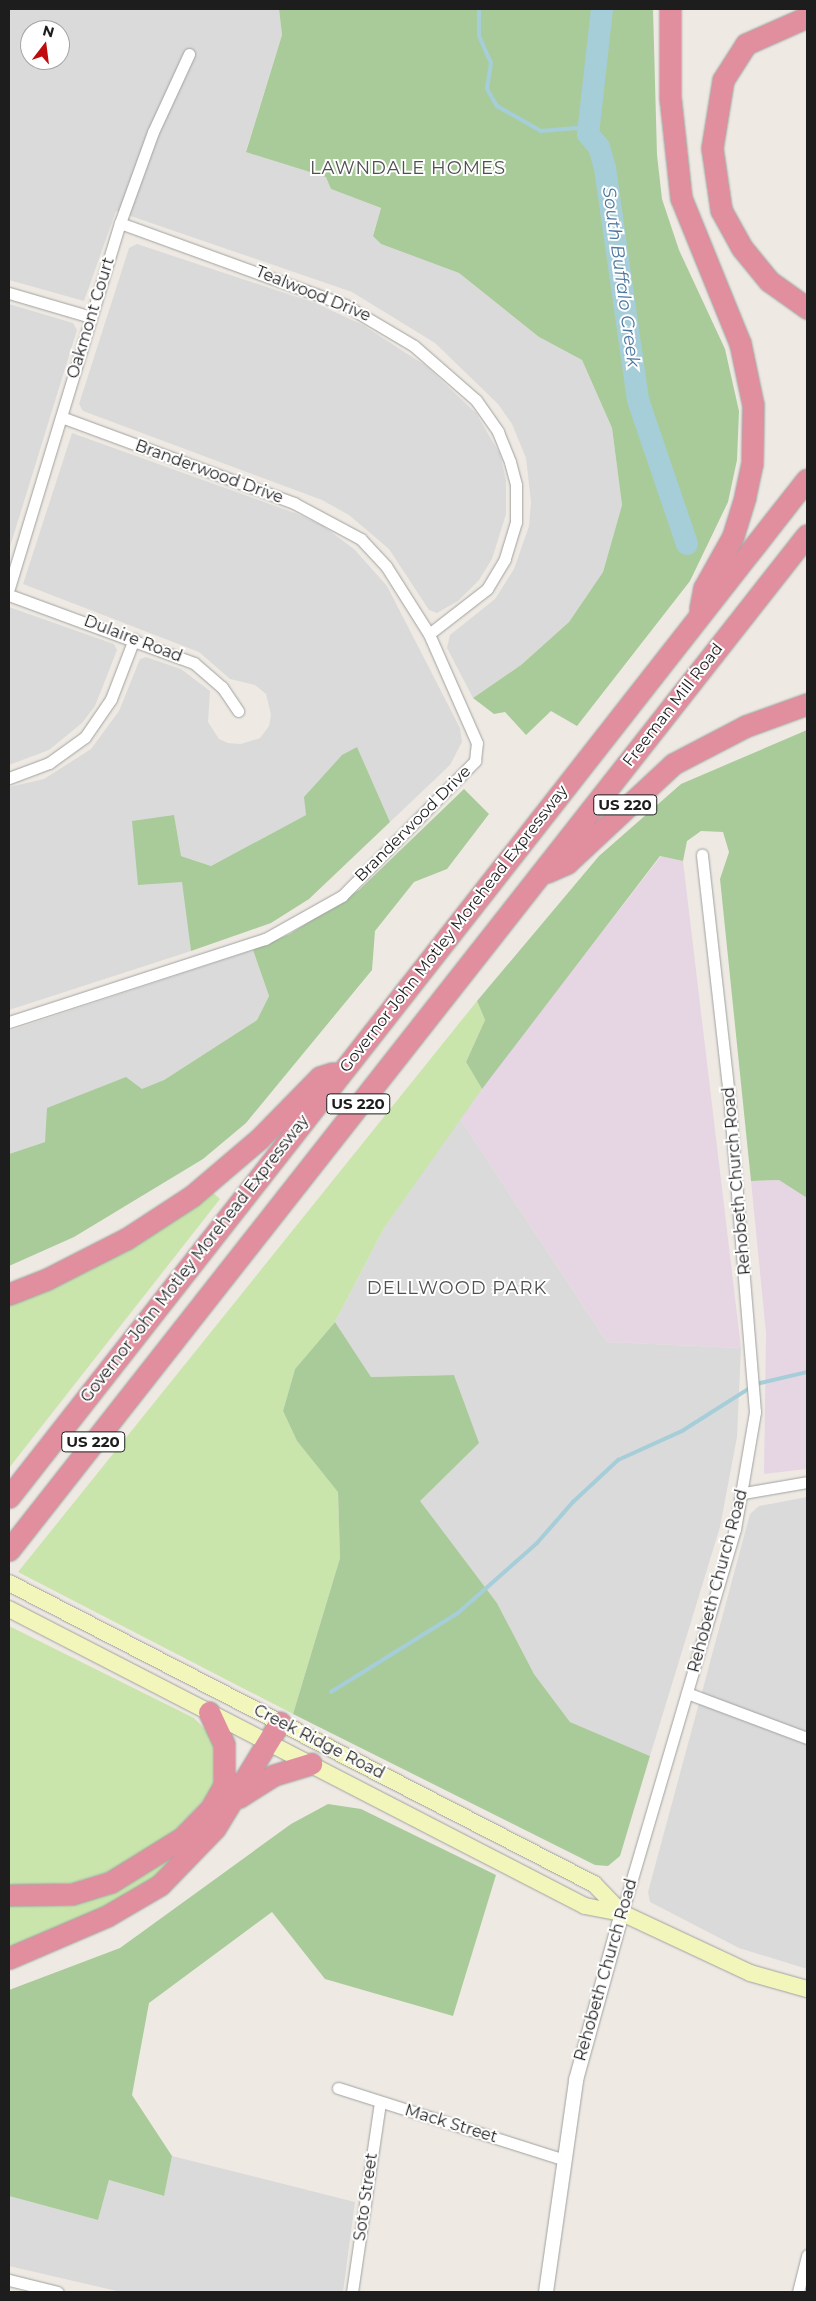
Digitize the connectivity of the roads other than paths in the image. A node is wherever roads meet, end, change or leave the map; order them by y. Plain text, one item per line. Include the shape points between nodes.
1 (670, 9) edge
2 (807, 17) edge
3 (190, 54) dead end
4 (120, 224) junction
5 (9, 293) edge
6 (807, 308) edge
7 (91, 317) junction
8 (61, 417) junction
9 (807, 479) edge
10 (807, 535) edge
11 (9, 588) edge
12 (9, 595) edge
13 (698, 617) junction
14 (429, 634) junction
15 (134, 639) junction
16 (807, 704) edge
17 (238, 711) dead end
18 (9, 778) edge
19 (702, 855) dead end
20 (540, 875) junction
21 (9, 1022) edge
22 (342, 1070) junction
23 (9, 1294) edge
24 (807, 1482) edge
25 (744, 1493) junction
26 (9, 1497) edge
27 (9, 1550) edge
28 (9, 1583) edge
29 (11, 1610) edge
30 (687, 1693) junction
31 (208, 1712) junction
32 (274, 1719) junction
33 (807, 1738) edge
34 (262, 1739) junction
35 (311, 1764) junction
36 (224, 1787) junction
37 (228, 1808) junction
38 (9, 1895) edge
39 (622, 1913) junction
40 (9, 1958) edge
41 (807, 1988) edge
42 (338, 2088) dead end
43 (380, 2102) junction
44 (565, 2160) junction
45 (807, 2254) edge
46 (9, 2280) edge
47 (30, 2289) edge
48 (58, 2292) edge
49 (352, 2292) edge
50 (546, 2292) edge
51 (798, 2292) edge

1 - 13 highway via 670,97 681,198 740,343 753,406 752,463 745,497 733,536 704,588
2 - 6 highway via 777,27 746,44 723,80 712,148 721,210 742,248 769,281
3 - 4 street, Oakmont Court via 153,132
4 - 7 street, Oakmont Court
4 - 14 street, Tealwood Drive via 345,304 414,346 476,400 498,432 510,462 516,485 516,522 505,559 487,589
5 - 7 street
7 - 8 street, Oakmont Court
8 - 11 street, Oakmont Court
8 - 14 street, Branderwood Drive via 294,503 361,539 397,582
9 - 13 highway, Governor John Motley Morehead Expressway / US 220
10 - 20 highway, Freeman Mill Road
12 - 15 street, Dulaire Road
13 - 22 highway, Governor John Motley Morehead Expressway / US 220
14 - 21 street, Branderwood Drive via 477,743 476,761 342,896 265,940
15 - 17 street, Dulaire Road via 180,656 209,674
15 - 18 street via 111,699 85,737 48,763
16 - 20 highway, US 220 via 746,726 673,764 622,807 567,863
19 - 25 street, Rehobeth Church Road via 754,1375 755,1412
20 - 27 highway, Governor John Motley Morehead Expressway / US 220
22 - 23 highway via 320,1076 259,1139 192,1196 126,1239 47,1280
22 - 26 highway, Governor John Motley Morehead Expressway / US 220
24 - 25 street
25 - 30 street, Rehobeth Church Road
28 - 32 main road, Creek Ridge Road
29 - 31 main road, Creek Ridge Road
30 - 33 street
30 - 39 street, Rehobeth Church Road
31 - 34 main road, Creek Ridge Road
31 - 36 highway via 224,1744
32 - 34 highway
32 - 39 main road, Creek Ridge Road via 594,1884
34 - 35 main road, Creek Ridge Road
34 - 36 highway
34 - 37 highway
35 - 37 highway via 259,1782
35 - 39 main road, Creek Ridge Road via 585,1906
36 - 38 highway via 211,1808 182,1838 111,1882 72,1894
37 - 40 highway via 192,1856 160,1885 107,1916
39 - 41 main road, Creek Ridge Road via 750,1973
39 - 44 street, Rehobeth Church Road via 576,2080
42 - 43 street, Mack Street
43 - 44 street, Mack Street
43 - 49 street, Soto Street
44 - 50 street, Rehobeth Church Road
45 - 51 street
46 - 47 street
47 - 48 street

